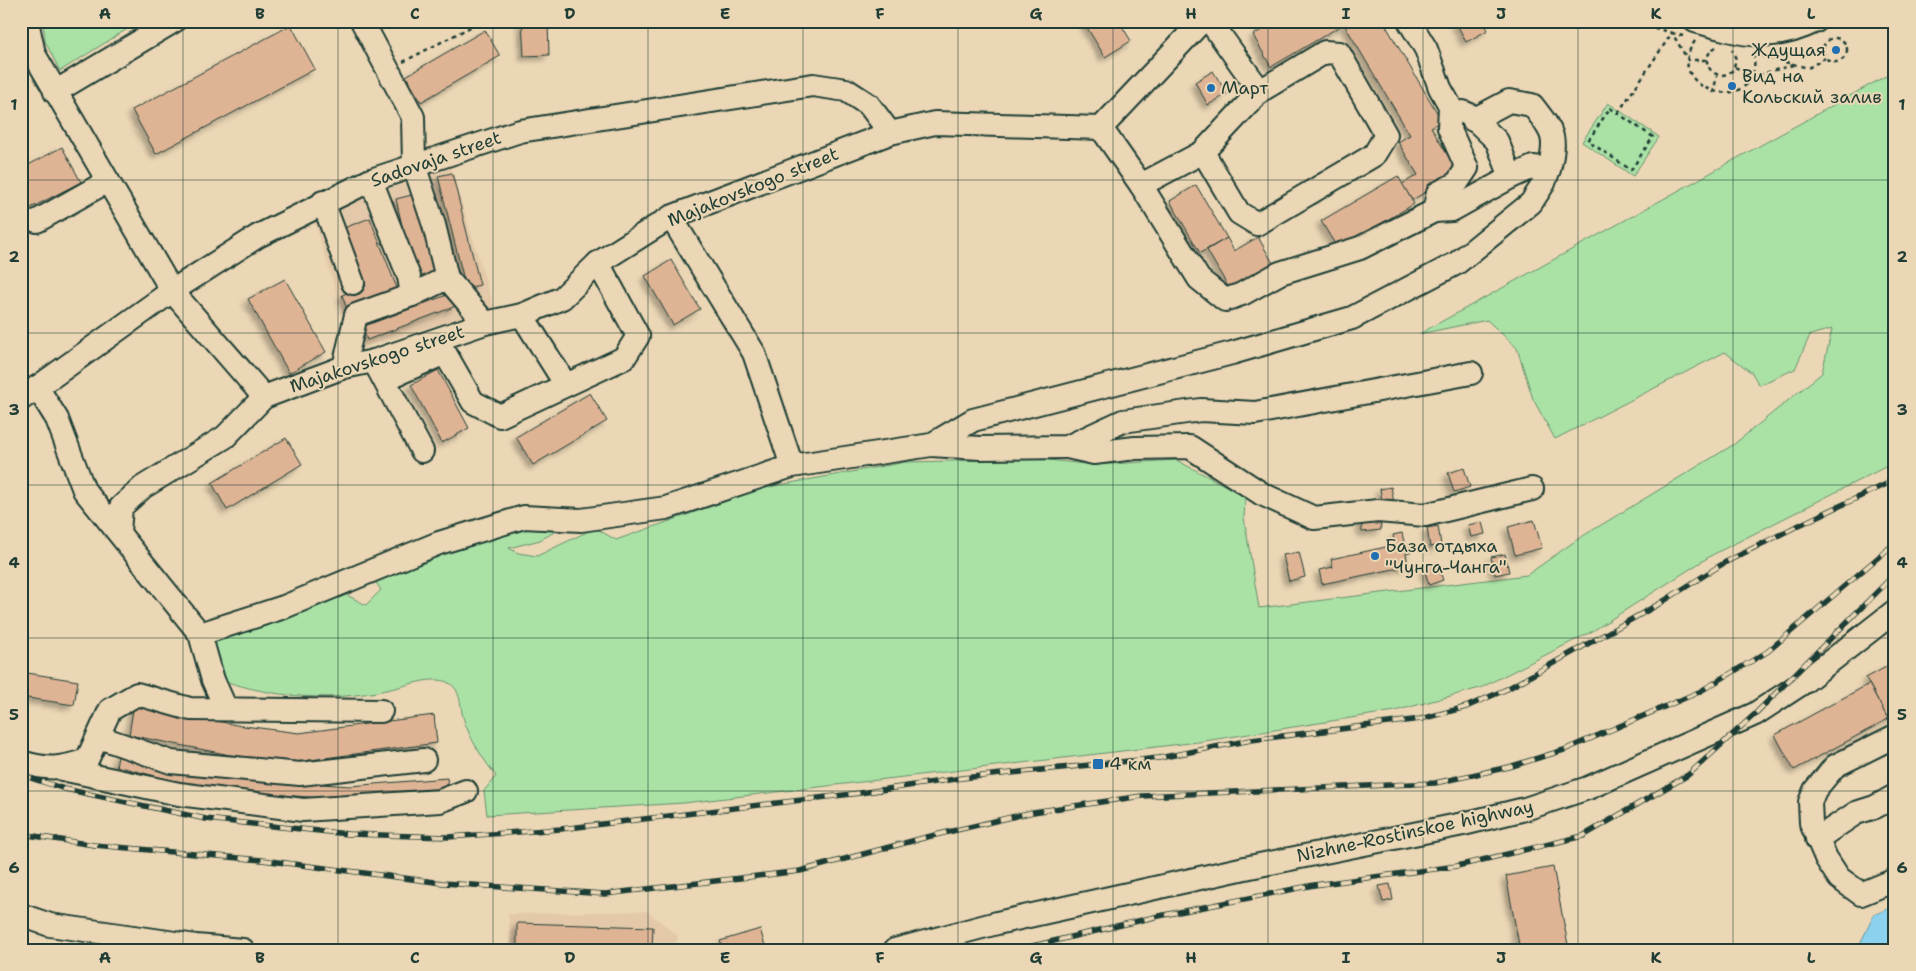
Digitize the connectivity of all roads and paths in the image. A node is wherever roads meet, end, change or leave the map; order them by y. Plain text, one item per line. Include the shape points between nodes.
1 (28, 21) edge
2 (174, 21) edge
3 (362, 21) edge
4 (482, 21) edge
5 (1408, 21) edge
6 (1631, 21) edge
7 (1816, 21) edge
8 (1198, 23) edge
9 (1769, 28) edge
10 (1696, 30) edge
11 (1838, 38) joint
12 (1719, 46) dead end
13 (1730, 48) dead end
14 (1662, 50) dead end
15 (1754, 54) dead end
16 (28, 58) edge
17 (1688, 60) junction
18 (1706, 60) junction
19 (1793, 65) dead end
20 (1735, 67) junction
21 (388, 70) junction
22 (1717, 76) junction
23 (1751, 76) junction
24 (1260, 91) junction
25 (55, 92) junction
26 (1714, 93) junction
27 (1450, 106) junction
28 (1618, 113) junction
29 (1473, 120) junction
30 (1101, 128) junction
31 (890, 134) junction
32 (1203, 152) junction
33 (414, 165) junction
34 (1549, 169) junction
35 (1511, 177) junction
36 (371, 180) junction
37 (108, 181) junction
38 (1141, 185) junction
39 (323, 202) junction
40 (1434, 211) junction
41 (671, 217) junction
42 (37, 221) dead end
43 (598, 263) junction
44 (447, 278) junction
45 (353, 283) dead end
46 (172, 291) junction
47 (412, 295) junction
48 (522, 315) junction
49 (485, 323) junction
50 (374, 361) junction
51 (344, 367) junction
52 (1471, 373) dead end
53 (566, 385) junction
54 (30, 387) edge
55 (264, 398) junction
56 (931, 445) junction
57 (1067, 447) junction
58 (422, 451) dead end
59 (792, 466) junction
60 (1532, 489) dead end
61 (119, 532) junction
62 (1895, 611) edge
63 (200, 634) junction
64 (226, 708) junction
65 (381, 711) dead end
66 (1895, 736) edge
67 (98, 737) junction
68 (424, 760) dead end
69 (21, 762) edge
70 (62, 768) junction
71 (466, 791) dead end
72 (1895, 796) edge
73 (1817, 839) junction
74 (1895, 880) edge
75 (21, 915) edge
76 (243, 950) edge
77 (895, 950) edge

1 - 16 street
2 - 25 street
3 - 21 street
4 - 21 path
5 - 27 street via 1426,49
6 - 17 path via 1672,33
7 - 9 street via 1798,30
8 - 24 street
8 - 30 street
9 - 10 street via 1746,36
10 - 17 path
11 - 11 path via 1828,40 1823,48 1825,58 1833,63 1843,61 1848,52 1846,43
12 - 18 path via 1709,52
13 - 20 path via 1736,59
14 - 28 path
15 - 23 path
16 - 25 street
17 - 18 path
17 - 26 path via 1693,78
18 - 22 path via 1708,69
19 - 23 path
20 - 22 path via 1729,74
20 - 23 path
21 - 33 street via 413,117
22 - 26 path
23 - 26 path via 1731,93
24 - 32 street
24 - 32 street via 1325,52 1339,53 1386,135 1374,155 1257,224 1239,213
25 - 37 street
27 - 29 street
27 - 40 street via 1450,128 1467,168 1456,183 1438,193
28 - 28 path via 1610,108 1588,141 1631,170 1653,137
29 - 34 street via 1509,101 1532,105 1552,132 1553,152
29 - 35 street via 1497,141
30 - 31 street, Majakovskogo street via 935,123
30 - 38 street
31 - 33 street, Sadovaja street via 869,105 846,90 814,85 520,131
31 - 41 street, Majakovskogo street
32 - 38 street
33 - 36 street, Sadovaja street
33 - 44 street
34 - 35 street via 1533,167
34 - 56 street via 1531,204 1457,262 1352,318 1232,353 973,420
35 - 40 street via 1452,210
36 - 39 street, Sadovaja street
36 - 47 street via 409,277
37 - 42 street
37 - 46 street
38 - 40 street via 1199,279 1225,300 1280,273 1360,248
39 - 45 street
39 - 46 street, Sadovaja street via 258,236
41 - 43 street, Majakovskogo street
41 - 59 street via 754,353
43 - 48 street, Majakovskogo street via 562,298
43 - 53 street via 638,336 624,358
44 - 47 street
44 - 49 street
46 - 54 street, Sadovaja street
46 - 55 street
47 - 51 street via 356,315
48 - 49 street, Majakovskogo street
48 - 53 street
49 - 50 street, Majakovskogo street
50 - 51 street, Majakovskogo street
50 - 53 street via 397,374 446,353 473,402 500,416
50 - 58 street
51 - 55 street, Majakovskogo street
52 - 57 street via 1255,413 1201,410 1122,421
54 - 61 street via 57,419 84,490
55 - 61 street, Majakovskogo street via 225,437 143,487 121,506
56 - 57 street
56 - 59 street
57 - 60 street via 1094,453 1190,447 1262,494 1314,518 1378,511 1425,515
59 - 63 street via 666,508 581,520 524,516 439,543 284,607
61 - 63 street
62 - 77 street, Nizhne-Rostinskoe highway via 1804,682 1756,714 1588,788 1479,820 997,923
63 - 64 street via 213,680
64 - 65 street
64 - 67 street via 190,709 137,694 110,710
66 - 73 street via 1835,766 1815,790 1810,809
67 - 68 street via 171,762 300,774
67 - 70 street via 87,760
69 - 70 street
70 - 71 street via 179,794 303,810 440,801
72 - 73 street via 1856,813
73 - 74 street via 1839,878 1861,894
75 - 76 street via 50,925

